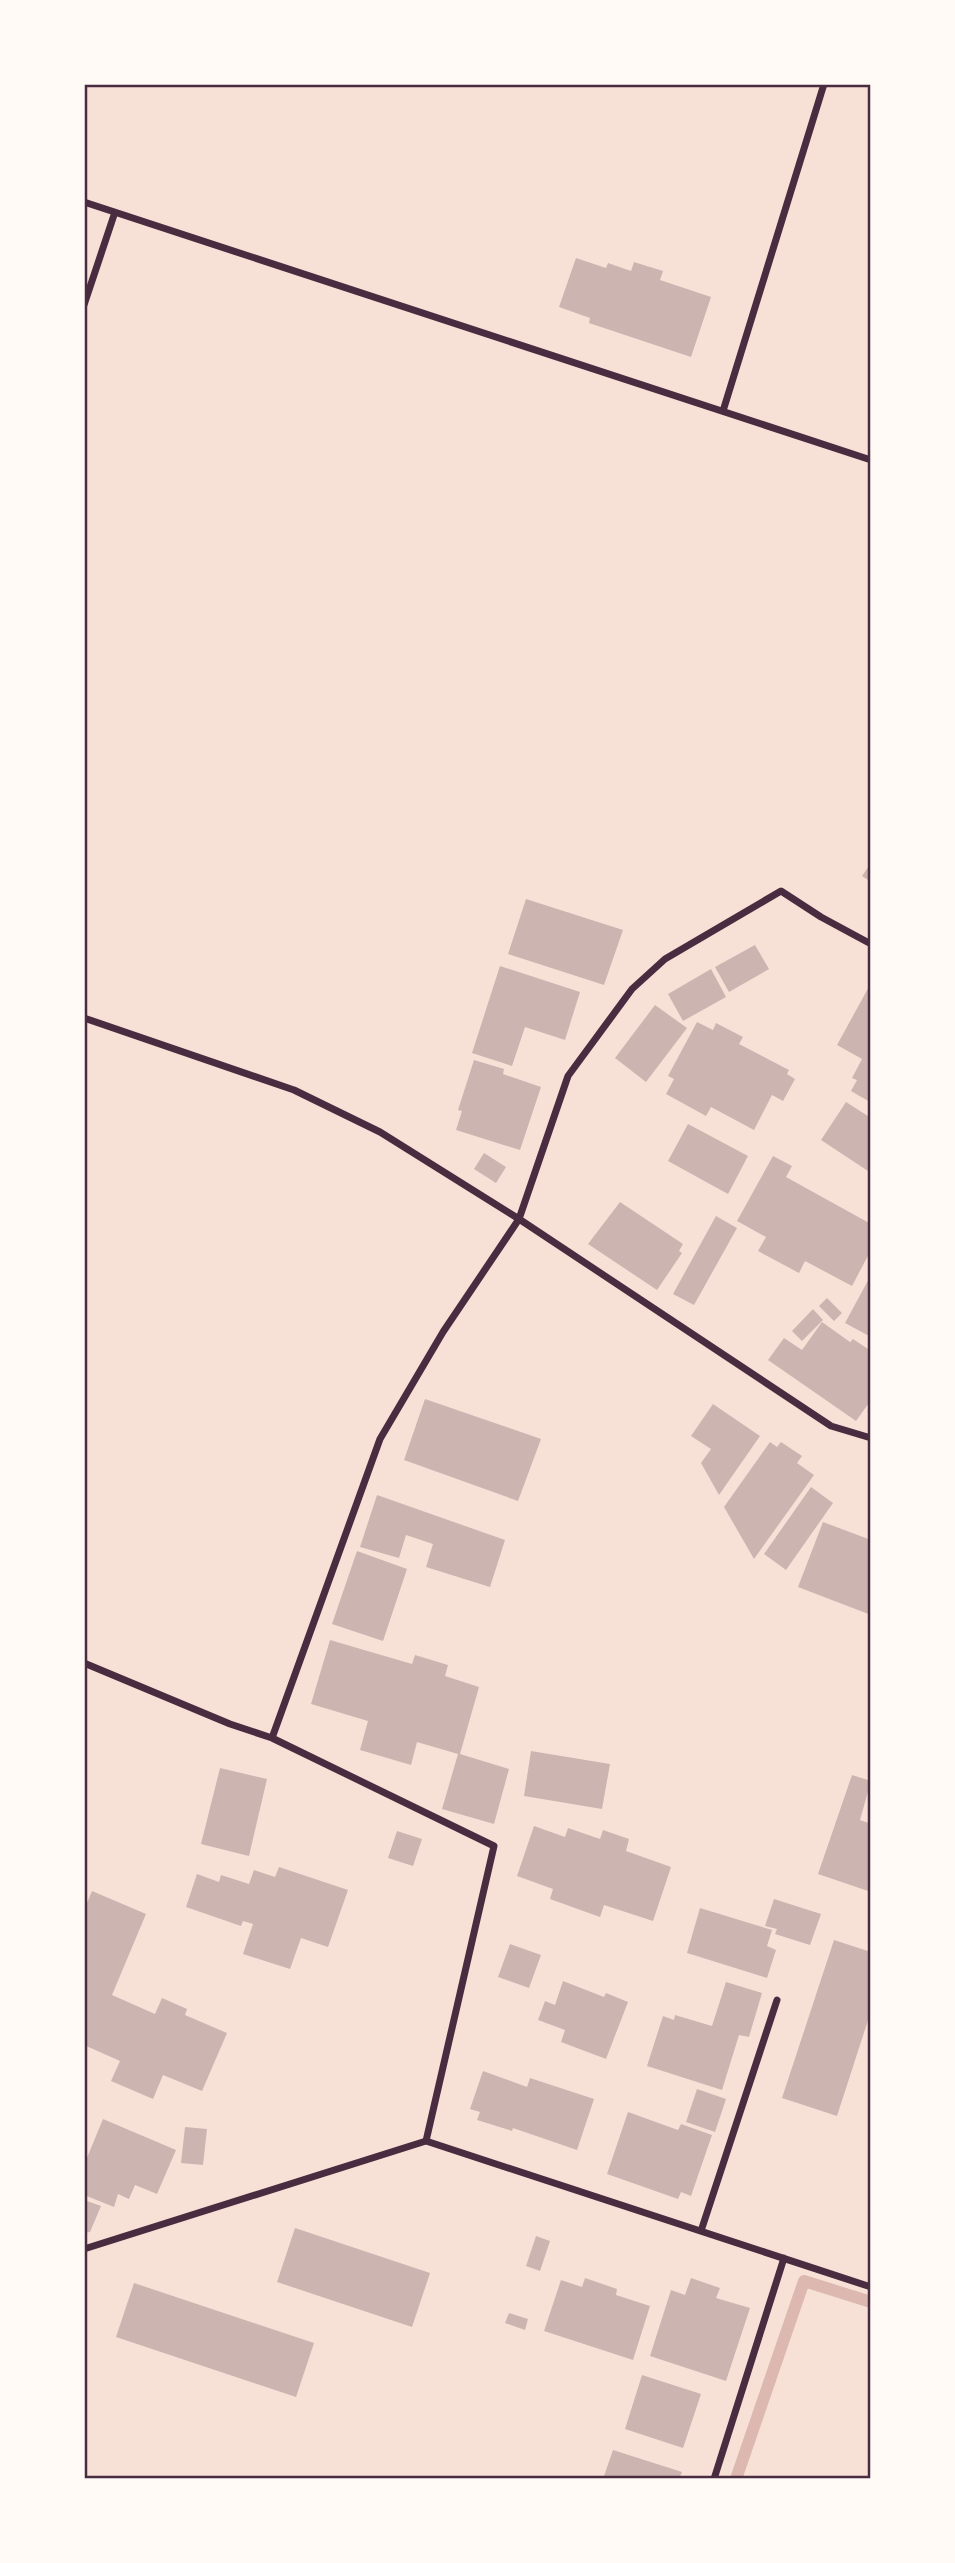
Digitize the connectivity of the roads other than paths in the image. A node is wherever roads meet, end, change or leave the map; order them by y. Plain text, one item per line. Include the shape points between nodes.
1 (824, 84) edge
2 (84, 202) edge
3 (115, 212) junction
4 (84, 305) edge
5 (723, 411) junction
6 (871, 460) edge
7 (871, 944) edge
8 (84, 1018) edge
9 (519, 1219) junction
10 (871, 1438) edge
11 (84, 1663) edge
12 (272, 1738) junction
13 (777, 2000) dead end
14 (426, 2141) junction
15 (701, 2231) junction
16 (84, 2249) edge
17 (783, 2258) junction
18 (871, 2287) edge
19 (714, 2479) edge

1 - 5 street
2 - 3 street
3 - 4 street
3 - 5 street
5 - 6 street
7 - 9 street via 782,891 665,959 632,989 568,1076
8 - 9 street via 294,1090 380,1132
9 - 10 street via 831,1426
9 - 12 street via 443,1332 380,1439
11 - 12 street
12 - 14 street via 494,1846
13 - 15 street
14 - 15 street
14 - 16 street
15 - 17 street
17 - 18 street
17 - 19 street

